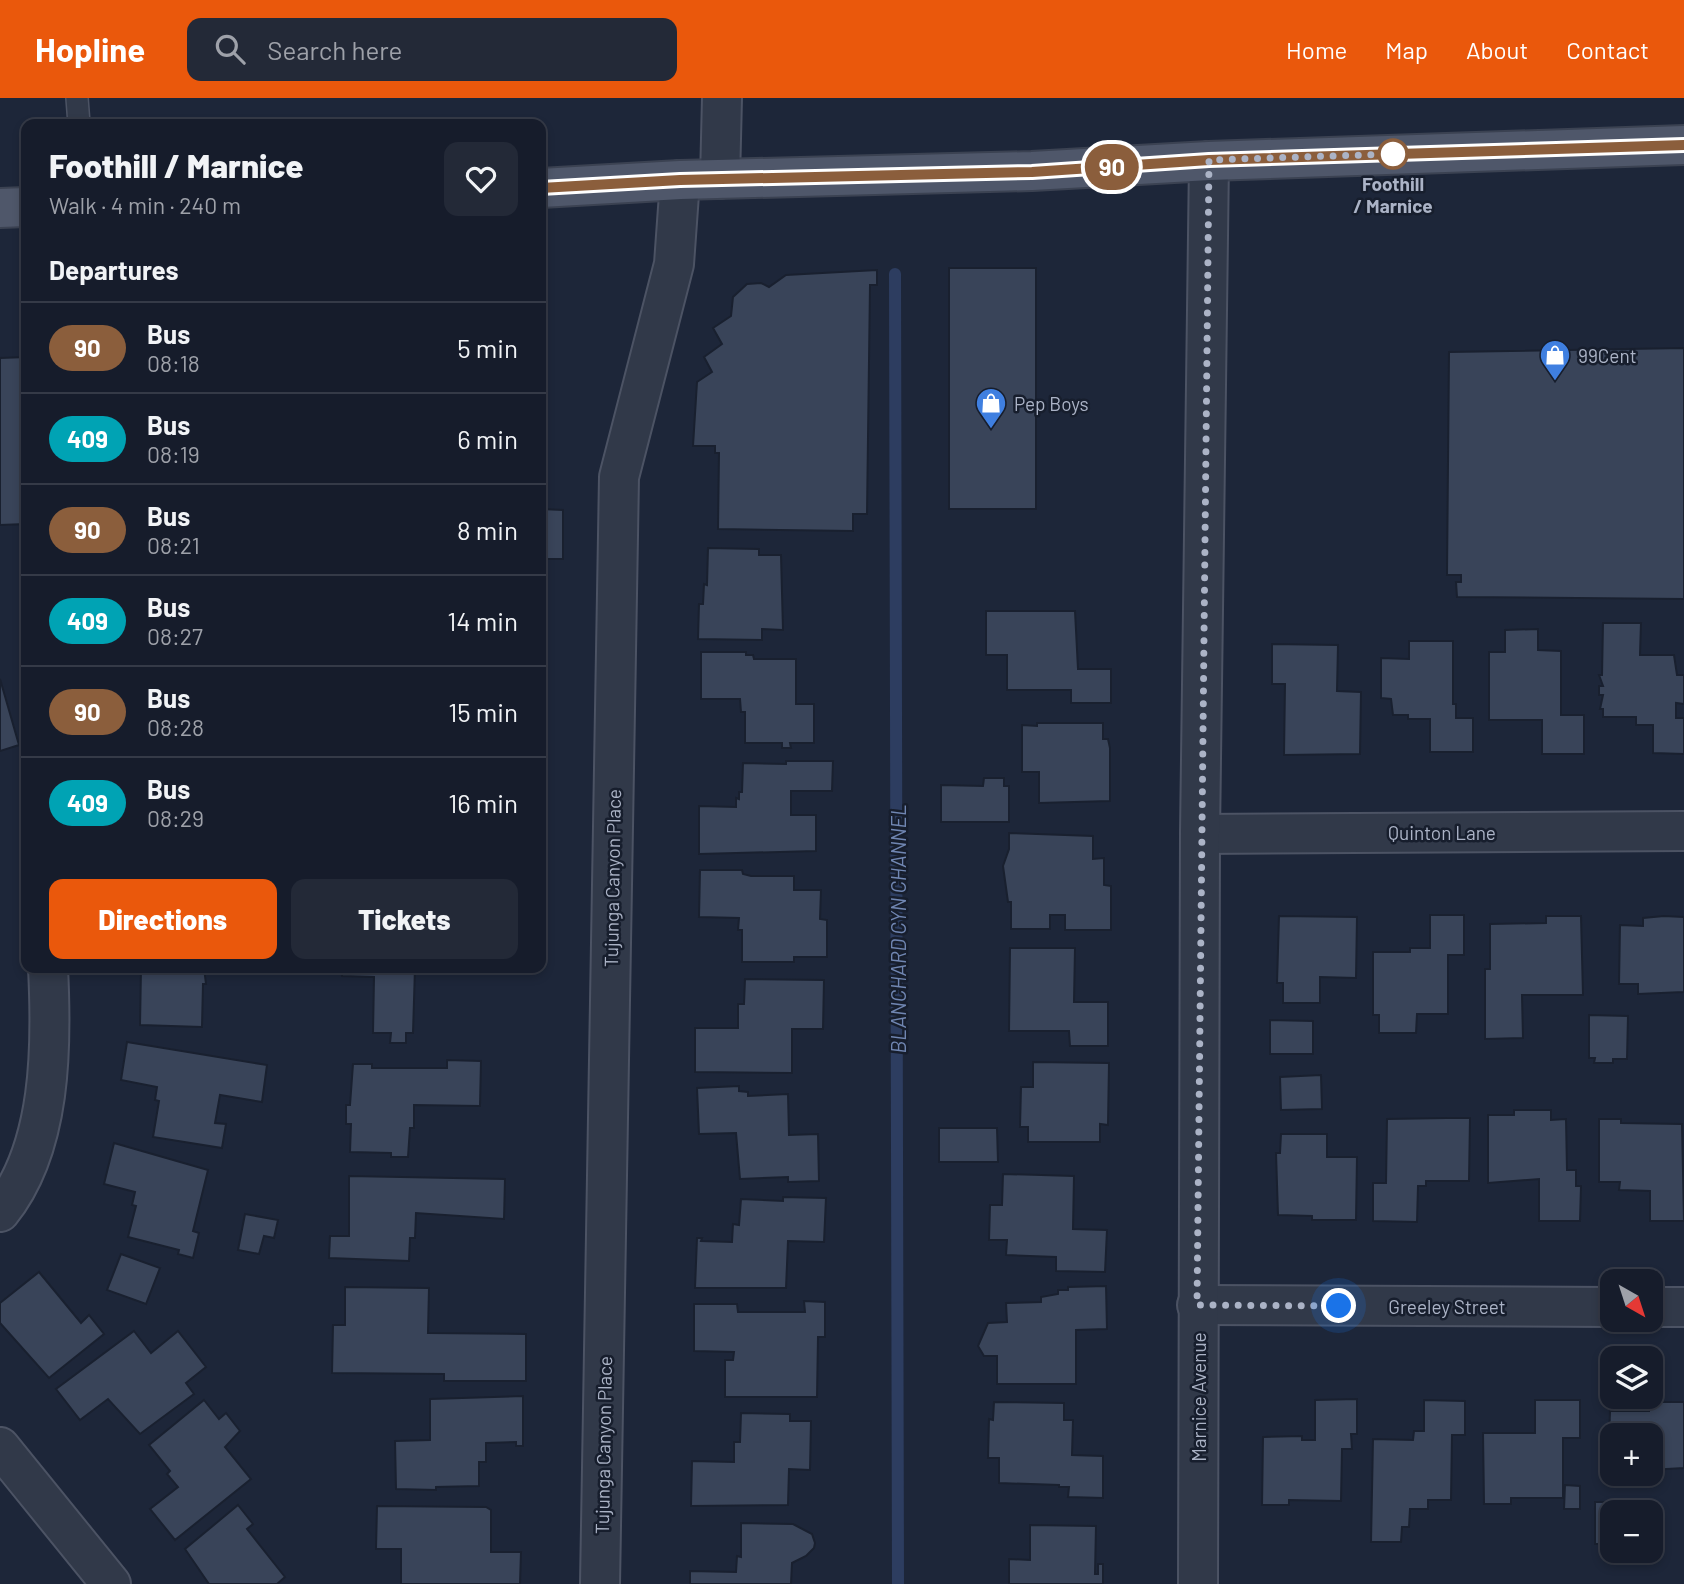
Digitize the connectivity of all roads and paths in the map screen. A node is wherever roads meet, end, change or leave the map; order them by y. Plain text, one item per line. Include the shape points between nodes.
1 (77, 98) edge
2 (722, 98) edge
3 (79, 119) edge
4 (1684, 145) edge
5 (1209, 160) junction
6 (720, 179) junction
7 (680, 180) junction
8 (546, 188) edge
9 (21, 207) edge
10 (0, 208) edge
11 (1684, 831) edge
12 (1200, 834) junction
13 (48, 973) edge
14 (0, 1212) edge
15 (1197, 1305) junction
16 (1600, 1307) edge
17 (1663, 1307) edge
18 (1684, 1307) edge
19 (0, 1447) edge
20 (111, 1584) edge
21 (600, 1584) edge
22 (1198, 1584) edge

1 - 3 lane
2 - 6 street
4 - 5 main road
5 - 6 main road via 1032,172
5 - 12 street, Marnice Avenue
6 - 7 main road
7 - 8 main road
7 - 21 street, Tujunga Canyon Place via 674,264 619,477
9 - 10 main road
11 - 12 street, Quinton Lane
12 - 15 street, Marnice Avenue
13 - 14 street via 50,1055 33,1156
15 - 16 street, Greeley Street
15 - 22 street, Marnice Avenue
17 - 18 street
19 - 20 street

